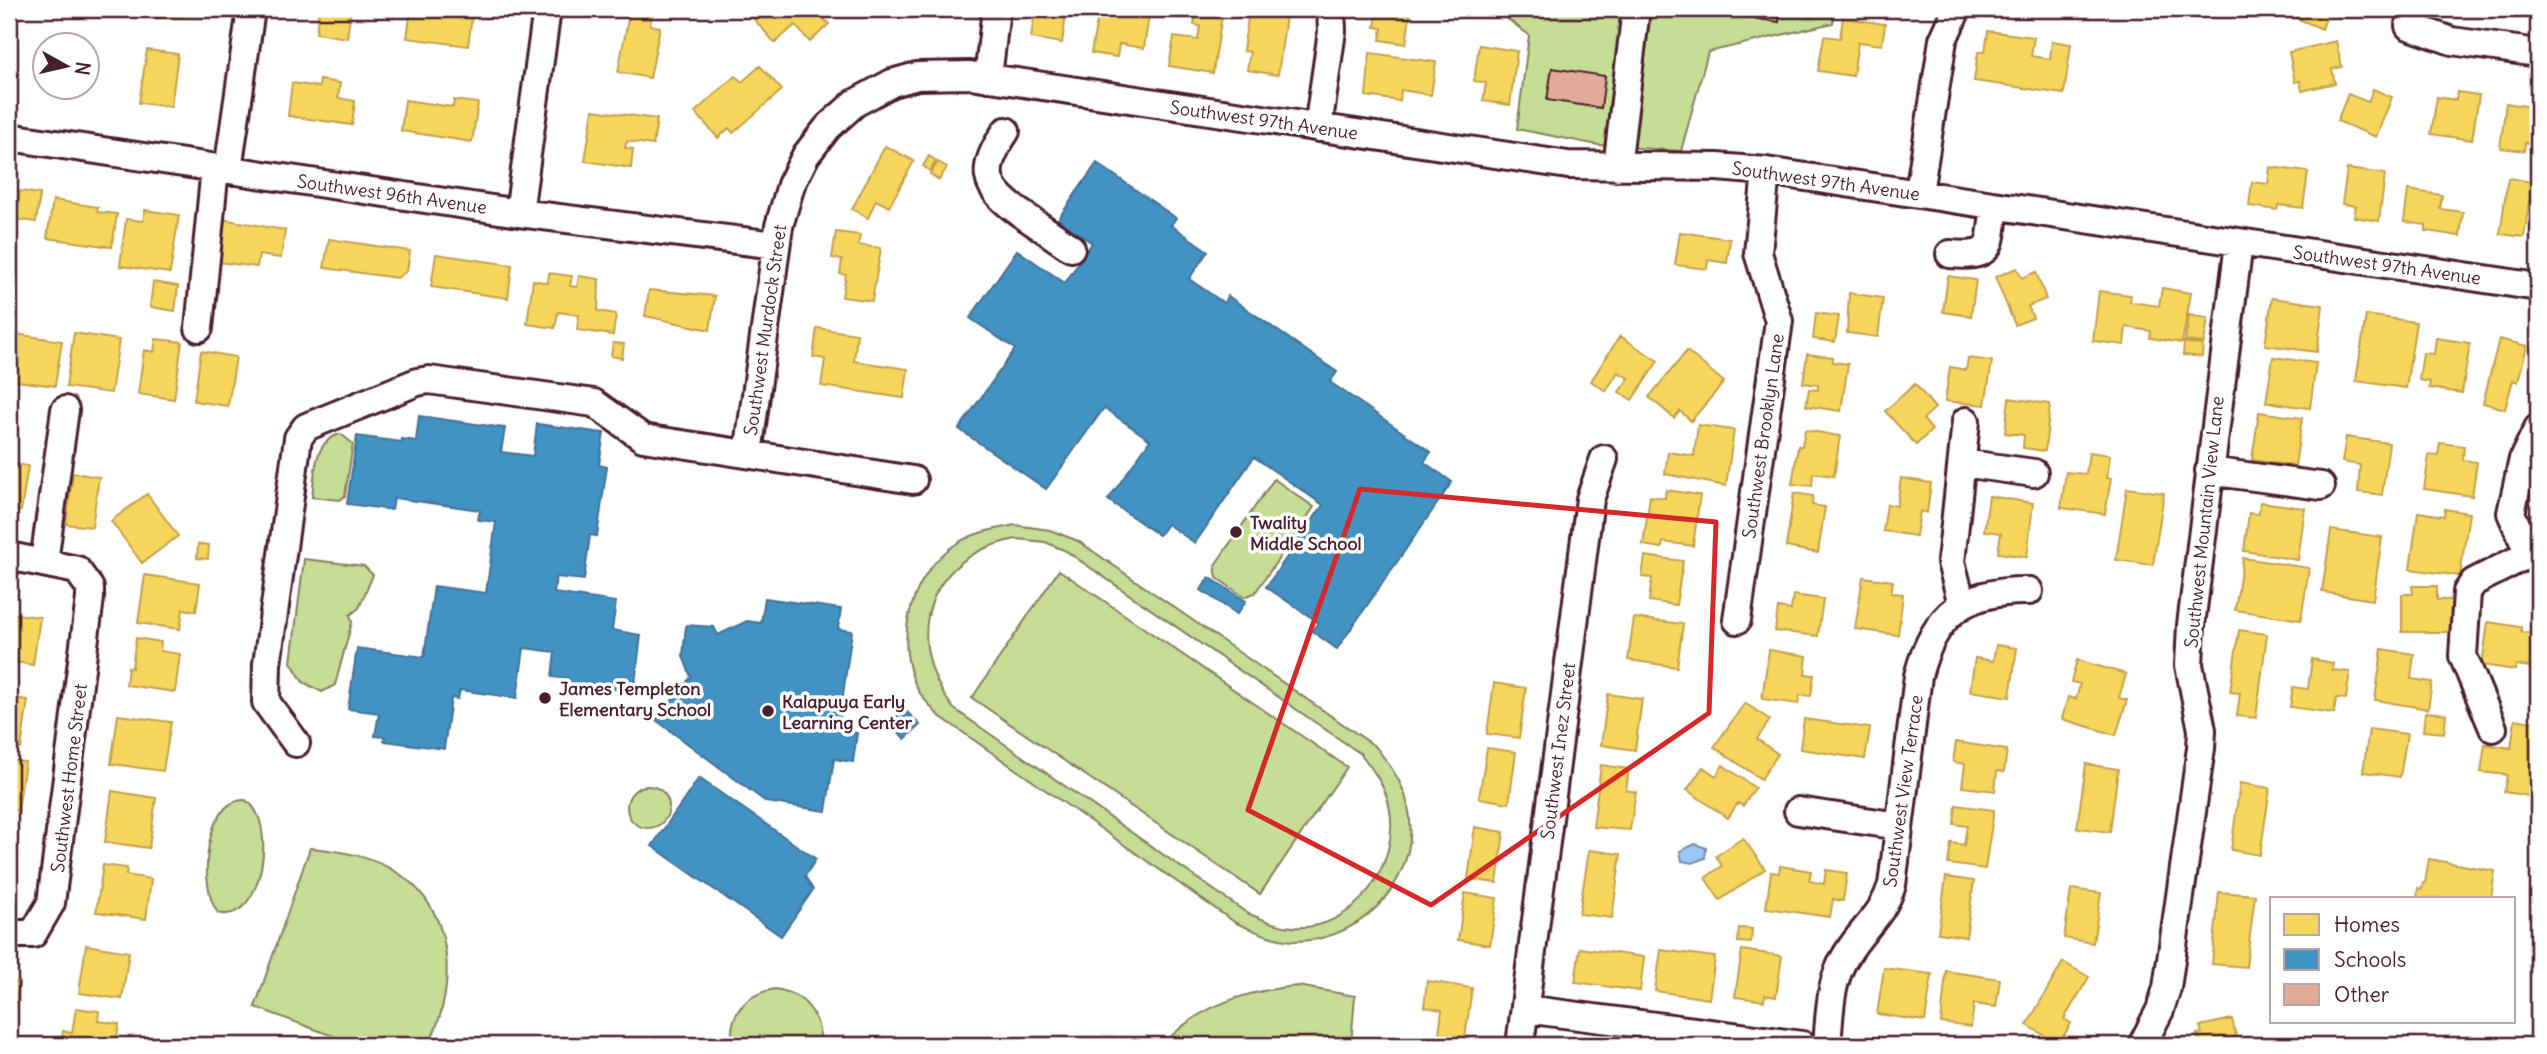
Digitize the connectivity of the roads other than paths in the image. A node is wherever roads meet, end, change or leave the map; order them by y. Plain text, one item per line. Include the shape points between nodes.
1 (251, 9) edge
2 (547, 9) edge
3 (996, 9) edge
4 (1331, 9) edge
5 (1636, 9) edge
6 (1957, 9) edge
7 (2409, 26) dead end
8 (2538, 53) edge
9 (988, 78) junction
10 (1318, 128) junction
11 (1006, 131) dead end
12 (9, 137) edge
13 (1617, 167) junction
14 (222, 169) junction
15 (1766, 171) junction
16 (1919, 193) junction
17 (1995, 206) junction
18 (519, 213) junction
19 (2239, 243) junction
20 (776, 245) junction
21 (1070, 248) dead end
22 (1950, 254) dead end
23 (2538, 287) edge
24 (199, 328) dead end
25 (65, 410) dead end
26 (1966, 421) dead end
27 (2538, 428) edge
28 (748, 454) junction
29 (1604, 459) dead end
30 (1962, 463) junction
31 (2209, 471) junction
32 (2034, 473) dead end
33 (913, 480) dead end
34 (2321, 486) dead end
35 (9, 556) edge
36 (44, 562) junction
37 (2029, 591) dead end
38 (1962, 604) junction
39 (1737, 620) dead end
40 (2493, 728) dead end
41 (296, 743) dead end
42 (1798, 811) dead end
43 (1899, 826) junction
44 (16, 935) edge
45 (1525, 1009) junction
46 (1520, 1045) edge
47 (1802, 1045) edge
48 (1826, 1045) edge
49 (2142, 1045) edge

1 - 14 street
2 - 18 street
3 - 9 street
4 - 10 street
5 - 13 street
6 - 16 street via 1943,40
7 - 8 street via 2452,41
9 - 10 street, Southwest 97th Avenue
9 - 20 street, Southwest Murdock Street via 917,76 892,83 855,103 828,127 798,169
10 - 13 street, Southwest 97th Avenue via 1555,164
11 - 21 street via 992,157 990,184 998,197
12 - 14 street, Southwest 96th Avenue
13 - 15 street, Southwest 97th Avenue
14 - 18 street, Southwest 96th Avenue
14 - 24 street
15 - 16 street, Southwest 97th Avenue
15 - 39 street, Southwest Brooklyn Lane via 1758,253 1779,321
16 - 17 street, Southwest 97th Avenue
17 - 19 street, Southwest 97th Avenue
17 - 22 street via 1984,252
18 - 20 street, Southwest 96th Avenue
19 - 23 street, Southwest 97th Avenue
19 - 31 street, Southwest Mountain View Lane
20 - 28 street, Southwest Murdock Street
25 - 36 street
26 - 30 street
27 - 40 street via 2523,459 2511,513 2529,554 2474,582 2467,592 2463,656
28 - 33 street
28 - 41 street via 643,438 594,402 429,380 306,427 298,438 267,664 266,702
29 - 45 street, Southwest Inez Street via 1590,499
30 - 32 street
30 - 38 street via 1951,562
31 - 34 street
31 - 49 street, Southwest Mountain View Lane via 2189,665 2202,748 2167,988
35 - 36 street
36 - 44 street, Southwest Home Street via 76,570 90,588 90,608 51,903 33,934
37 - 38 street, Southwest View Terrace via 1984,594
38 - 43 street, Southwest View Terrace via 1948,615 1925,649
42 - 43 street
43 - 48 street, Southwest View Terrace via 1886,903 1847,954 1833,984
45 - 46 street, Southwest Inez Street
45 - 47 street

